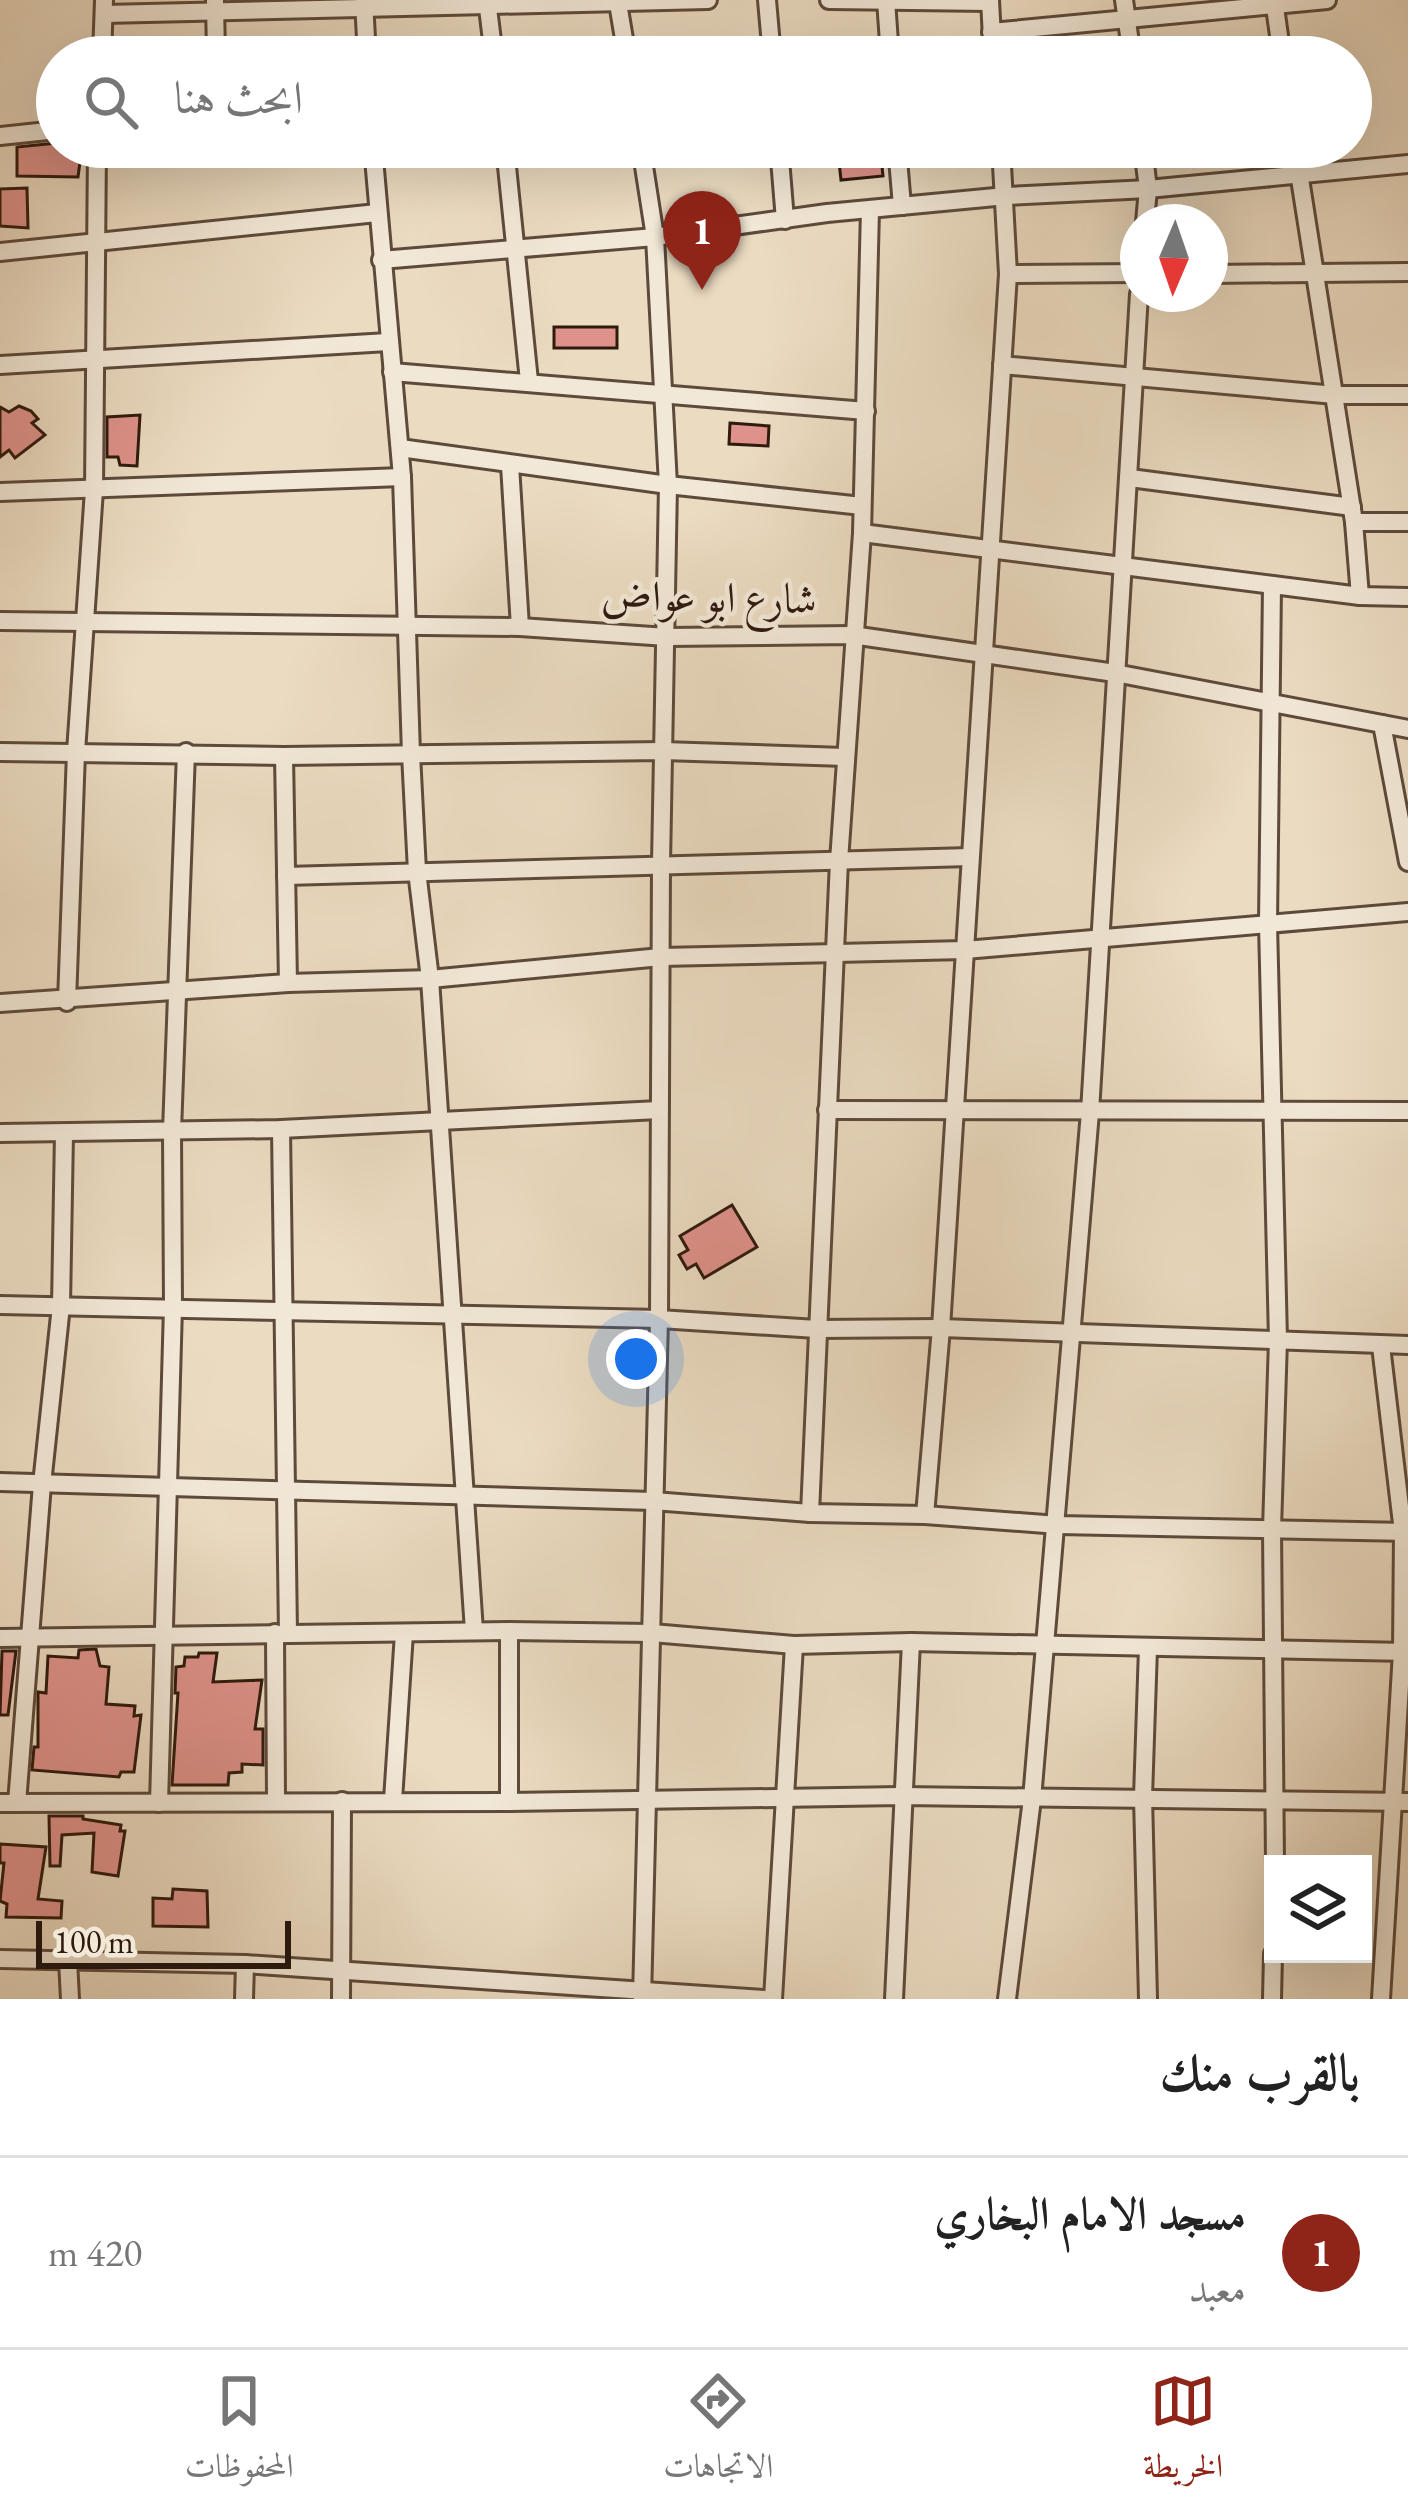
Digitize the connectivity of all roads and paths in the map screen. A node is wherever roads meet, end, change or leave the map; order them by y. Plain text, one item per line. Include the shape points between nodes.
1 (707, 0) edge
2 (767, 0) edge
3 (830, 0) edge
4 (1124, 0) edge
5 (1327, 0) edge
6 (886, 1) edge
7 (990, 1) edge
8 (487, 2) edge
9 (364, 3) edge
10 (1275, 3) edge
11 (618, 4) junction
12 (215, 6) edge
13 (104, 7) edge
14 (1128, 19) junction
15 (991, 32) junction
16 (216, 36) edge
17 (366, 36) edge
18 (491, 36) edge
19 (623, 36) edge
20 (770, 36) edge
21 (888, 36) edge
22 (991, 36) edge
23 (1130, 36) edge
24 (1279, 36) edge
25 (36, 132) edge
26 (0, 136) edge
27 (1408, 164) edge
28 (96, 168) edge
29 (374, 168) edge
30 (507, 168) edge
31 (644, 168) edge
32 (781, 168) edge
33 (899, 168) edge
34 (1003, 168) edge
35 (1146, 168) edge
36 (1298, 168) edge
37 (1372, 168) edge
38 (1372, 168) edge
39 (1299, 176) junction
40 (1148, 188) junction
41 (1006, 196) junction
42 (1147, 204) edge
43 (902, 206) junction
44 (870, 210) junction
45 (377, 213) junction
46 (785, 220) junction
47 (655, 237) junction
48 (94, 242) junction
49 (517, 248) junction
50 (0, 252) edge
51 (381, 260) junction
52 (1408, 272) edge
53 (1120, 273) edge
54 (1008, 274) junction
55 (1228, 274) edge
56 (1317, 274) junction
57 (1138, 312) edge
58 (388, 342) junction
59 (92, 358) junction
60 (0, 365) edge
61 (1002, 365) junction
62 (392, 372) junction
63 (1136, 376) junction
64 (529, 381) junction
65 (664, 392) junction
66 (1335, 394) junction
67 (1408, 394) edge
68 (866, 411) junction
69 (400, 448) junction
70 (511, 466) junction
71 (402, 477) junction
72 (1130, 478) junction
73 (668, 485) junction
74 (94, 490) junction
75 (0, 492) edge
76 (862, 506) junction
77 (1353, 515) junction
78 (1408, 522) edge
79 (862, 533) junction
80 (989, 547) junction
81 (1122, 564) junction
82 (1272, 585) junction
83 (1360, 596) junction
84 (1408, 597) edge
85 (0, 621) edge
86 (88, 622) junction
87 (405, 624) junction
88 (520, 627) junction
89 (852, 635) junction
90 (667, 637) junction
91 (982, 654) junction
92 (1115, 673) junction
93 (1270, 700) junction
94 (1382, 724) junction
95 (1408, 729) edge
96 (663, 751) junction
97 (0, 752) edge
98 (76, 752) junction
99 (186, 752) junction
100 (411, 754) junction
101 (284, 756) junction
102 (845, 757) junction
103 (970, 856) junction
104 (839, 861) junction
105 (1408, 862) edge
106 (661, 864) junction
107 (418, 871) junction
108 (286, 876) junction
109 (1408, 912) edge
110 (1268, 924) junction
111 (1100, 936) junction
112 (965, 950) junction
113 (837, 954) junction
114 (662, 957) junction
115 (430, 979) junction
116 (288, 983) junction
117 (176, 990) junction
118 (67, 1001) junction
119 (0, 1003) edge
120 (659, 1110) junction
121 (827, 1110) junction
122 (1270, 1110) junction
123 (1408, 1111) edge
124 (1090, 1112) junction
125 (953, 1113) junction
126 (440, 1121) junction
127 (281, 1129) junction
128 (172, 1131) junction
129 (0, 1133) edge
130 (64, 1133) junction
131 (0, 1305) edge
132 (61, 1306) junction
133 (173, 1307) junction
134 (285, 1311) junction
135 (454, 1315) junction
136 (659, 1319) junction
137 (941, 1328) junction
138 (817, 1329) junction
139 (1072, 1336) junction
140 (1278, 1340) junction
141 (1408, 1345) edge
142 (1381, 1346) junction
143 (0, 1482) edge
144 (42, 1484) junction
145 (166, 1487) junction
146 (289, 1491) junction
147 (465, 1498) junction
148 (653, 1501) junction
149 (809, 1514) junction
150 (925, 1515) junction
151 (1058, 1525) junction
152 (1272, 1529) junction
153 (1406, 1532) edge
154 (474, 1631) junction
155 (509, 1631) junction
156 (652, 1633) junction
157 (31, 1634) junction
158 (281, 1634) junction
159 (404, 1634) junction
160 (162, 1636) junction
161 (0, 1637) edge
162 (911, 1642) junction
163 (794, 1645) junction
164 (1046, 1647) junction
165 (1148, 1648) junction
166 (1274, 1649) junction
167 (1405, 1652) edge
168 (783, 1796) junction
169 (901, 1796) junction
170 (1143, 1797) junction
171 (1032, 1799) junction
172 (276, 1800) junction
173 (393, 1800) junction
174 (646, 1800) junction
175 (342, 1801) junction
176 (1276, 1801) junction
177 (509, 1802) junction
178 (1400, 1802) edge
179 (9, 1803) edge
180 (159, 1803) junction
181 (1275, 1855) edge
182 (0, 1959) edge
183 (68, 1960) junction
184 (1273, 1963) edge
185 (245, 1964) junction
186 (342, 1970) junction
187 (642, 1994) edge
188 (70, 1999) edge
189 (244, 1999) edge
190 (341, 1999) edge
191 (769, 1999) edge
192 (894, 1999) edge
193 (1006, 1999) edge
194 (1148, 1999) edge
195 (1272, 1999) edge
196 (1381, 1999) edge

1 - 11 street
2 - 20 street
3 - 6 street
4 - 14 street
5 - 10 street
6 - 7 street
6 - 21 street
7 - 15 street
8 - 9 street
8 - 11 street
8 - 18 street
9 - 12 street
9 - 17 street
10 - 14 street
10 - 24 street
11 - 19 street
12 - 13 street
12 - 16 street
14 - 15 street
14 - 23 street
15 - 22 street
25 - 26 street
27 - 37 street
28 - 48 street
29 - 45 street
30 - 49 street
31 - 47 street
32 - 46 street
33 - 43 street
34 - 41 street
35 - 40 street
36 - 39 street
38 - 39 street
39 - 40 street
39 - 56 street
40 - 41 street
40 - 42 street
41 - 43 street
41 - 54 street
43 - 44 street
44 - 46 street
44 - 68 street
45 - 48 street
45 - 51 street
46 - 47 street
47 - 49 street
47 - 65 street
48 - 50 street
48 - 59 street
49 - 51 street
49 - 64 street
51 - 58 street
52 - 56 street
53 - 54 street
54 - 61 street
55 - 56 street
56 - 66 street
57 - 63 street
58 - 59 street
58 - 62 street
59 - 60 street
59 - 74 street
61 - 63 street
61 - 80 street
62 - 64 street
62 - 69 street
63 - 66 street
63 - 72 street
64 - 65 street
65 - 68 street
65 - 73 street
66 - 67 street
66 - 77 street
68 - 76 street
69 - 70 street
69 - 71 street
70 - 73 street
70 - 88 street
71 - 74 street
71 - 87 street
72 - 77 street
72 - 81 street
73 - 76 street
73 - 90 street
74 - 75 street
74 - 86 street
76 - 79 street
77 - 78 street
77 - 83 street
79 - 80 street
79 - 89 street
80 - 81 street
80 - 91 street
81 - 82 street
81 - 92 street
82 - 83 street
82 - 93 street
83 - 84 street
85 - 86 street, شارع ابو عواض
86 - 87 street, شارع ابو عواض
86 - 98 street
87 - 88 street, شارع ابو عواض
87 - 100 street
88 - 90 street, شارع ابو عواض
89 - 90 street, شارع ابو عواض
89 - 91 street, شارع ابو عواض
89 - 102 street
90 - 96 street
91 - 92 street, شارع ابو عواض
91 - 103 street
92 - 93 street, شارع ابو عواض
92 - 111 street
93 - 94 street, شارع ابو عواض
93 - 110 street
94 - 95 street, شارع ابو عواض
94 - 105 street
96 - 100 street
96 - 102 street
96 - 106 street
97 - 98 street
98 - 99 street
98 - 118 street
99 - 101 street
99 - 117 street
100 - 101 street
100 - 107 street
101 - 108 street
102 - 104 street
103 - 104 street
103 - 112 street
104 - 106 street
104 - 113 street
106 - 107 street
106 - 114 street
107 - 108 street
107 - 115 street
108 - 116 street
109 - 110 street
110 - 111 street
110 - 122 street
111 - 112 street
111 - 124 street
112 - 113 street
112 - 125 street
113 - 114 street
113 - 121 street
114 - 115 street
114 - 120 street
115 - 116 street
115 - 126 street
116 - 117 street
117 - 118 street
117 - 128 street
118 - 119 street
120 - 126 street
120 - 136 street
121 - 125 street
121 - 138 street
122 - 123 street
122 - 124 street
122 - 140 street
124 - 125 street
124 - 139 street
125 - 137 street
126 - 127 street
126 - 135 street
127 - 128 street
127 - 134 street
128 - 130 street
128 - 133 street
129 - 130 street
130 - 132 street
131 - 132 street
132 - 133 street
132 - 144 street
133 - 134 street
133 - 145 street
134 - 135 street
134 - 146 street
135 - 136 street
135 - 147 street
136 - 138 street
136 - 148 street
137 - 138 street
137 - 139 street
137 - 150 street
138 - 149 street
139 - 140 street
139 - 151 street
140 - 142 street
140 - 152 street
141 - 142 street
142 - 153 street
143 - 144 street
144 - 145 street
144 - 157 street
145 - 146 street
145 - 160 street
146 - 147 street
146 - 158 street
147 - 148 street
147 - 154 street
148 - 149 street
148 - 156 street
149 - 150 street
150 - 151 street
151 - 152 street
151 - 164 street
152 - 153 street
152 - 166 street
153 - 167 street
154 - 155 street
154 - 159 street
155 - 156 street
155 - 177 street
156 - 163 street
156 - 174 street
157 - 160 street
157 - 161 street
157 - 179 street
158 - 159 street
158 - 160 street
158 - 172 street
159 - 173 street
160 - 180 street
162 - 163 street
162 - 164 street
162 - 169 street
163 - 168 street
164 - 165 street
164 - 171 street
165 - 166 street
165 - 170 street
166 - 167 street
166 - 176 street
167 - 178 street
168 - 169 street
168 - 174 street
168 - 191 street
169 - 171 street
169 - 192 street
170 - 171 street
170 - 176 street
170 - 194 street
171 - 193 street
172 - 175 street
172 - 180 street
173 - 175 street
173 - 177 street
174 - 177 street
174 - 187 street
175 - 186 street
176 - 178 street
176 - 181 street
178 - 196 street
179 - 180 street
182 - 183 street
183 - 185 street
183 - 188 street
184 - 195 street
185 - 186 street
185 - 189 street
186 - 187 street
186 - 190 street
187 - 191 street

